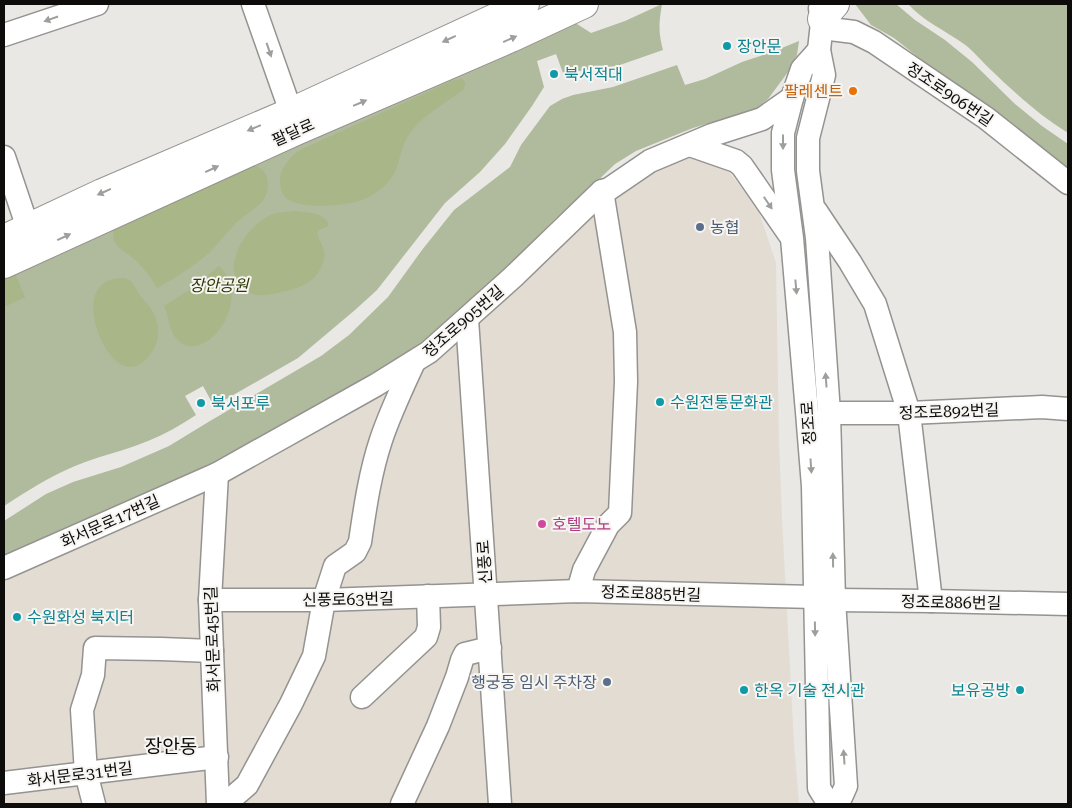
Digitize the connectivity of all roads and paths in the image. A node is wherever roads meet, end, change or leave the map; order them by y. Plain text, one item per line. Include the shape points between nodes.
1 (97, 4) edge
2 (253, 4) edge
3 (525, 4) edge
4 (584, 4) edge
5 (825, 15) edge
6 (4, 36) edge
7 (819, 50) junction
8 (792, 98) junction
9 (291, 112) junction
10 (690, 145) junction
11 (4, 157) edge
12 (1068, 183) edge
13 (602, 191) junction
14 (813, 206) junction
15 (792, 238) junction
16 (22, 239) edge
17 (4, 264) edge
18 (467, 319) junction
19 (414, 362) junction
20 (1068, 409) edge
21 (829, 413) junction
22 (909, 413) junction
23 (217, 474) junction
24 (4, 568) edge
25 (578, 591) junction
26 (487, 594) junction
27 (428, 596) junction
28 (824, 599) junction
29 (210, 600) junction
30 (324, 600) junction
31 (931, 601) junction
32 (1068, 604) edge
33 (490, 648) junction
34 (212, 651) junction
35 (362, 697) dead end
36 (217, 757) junction
37 (86, 773) junction
38 (4, 783) edge
39 (94, 804) edge
40 (218, 804) edge
41 (225, 804) edge
42 (402, 804) edge
43 (500, 804) edge
44 (829, 804) edge
45 (838, 804) edge

1 -> 6 street
2 -> 9 street
3 -> 9 main road, 팔달로
16 -> 4 main road, 팔달로 via 296,131
5 - 7 street, 정조로
5 - 12 street, 정조로906번길 via 874,42 986,118
7 - 8 street, 정조로 via 802,69
7 - 14 street, 정조로 via 824,75 808,138
8 - 10 street, 정조로905번길 via 762,119
8 -> 15 street, 정조로 via 783,133 782,170
9 -> 16 main road, 팔달로 via 102,193
10 - 13 street, 정조로905번길 via 650,161
10 -> 15 street via 742,166
11 - 16 street
13 - 18 street, 정조로905번길
13 - 25 street via 624,332 626,382 620,512 608,525 584,570
21 -> 14 street, 정조로
14 - 22 street via 875,304
15 -> 28 street, 정조로
16 - 17 main road, 팔달로
18 - 19 street, 정조로905번길
18 - 26 street, 신풍로
19 - 23 street, 정조로905번길
19 - 30 street via 381,441 360,542 355,552 335,566
20 - 22 street, 정조로892번길 via 1042,407
21 - 22 street, 정조로892번길
28 -> 21 street, 정조로
22 - 31 street
23 - 24 street, 화서문로17번길
23 - 29 street, 화서문로45번길
25 - 26 street, 정조로885번길
25 - 28 street, 정조로885번길
26 - 27 street, 신풍로63번길
26 - 33 street, 신풍로
27 - 30 street, 신풍로63번길
27 - 35 street via 429,627 426,637
28 - 31 street, 정조로886번길
28 -> 44 street, 정조로 via 819,788
45 -> 28 street, 정조로 via 846,786
29 - 30 street, 신풍로63번길
29 - 34 street, 화서문로45번길
30 - 41 street via 314,656 291,704 247,785
31 - 32 street, 정조로886번길
33 - 42 street via 465,654 438,726
33 - 43 street, 신풍로
34 - 36 street, 화서문로45번길
34 - 37 street via 95,648 93,675 82,710
36 - 37 street, 화서문로31번길
36 - 40 street, 화서문로45번길
37 - 38 street, 화서문로31번길
37 - 39 street

